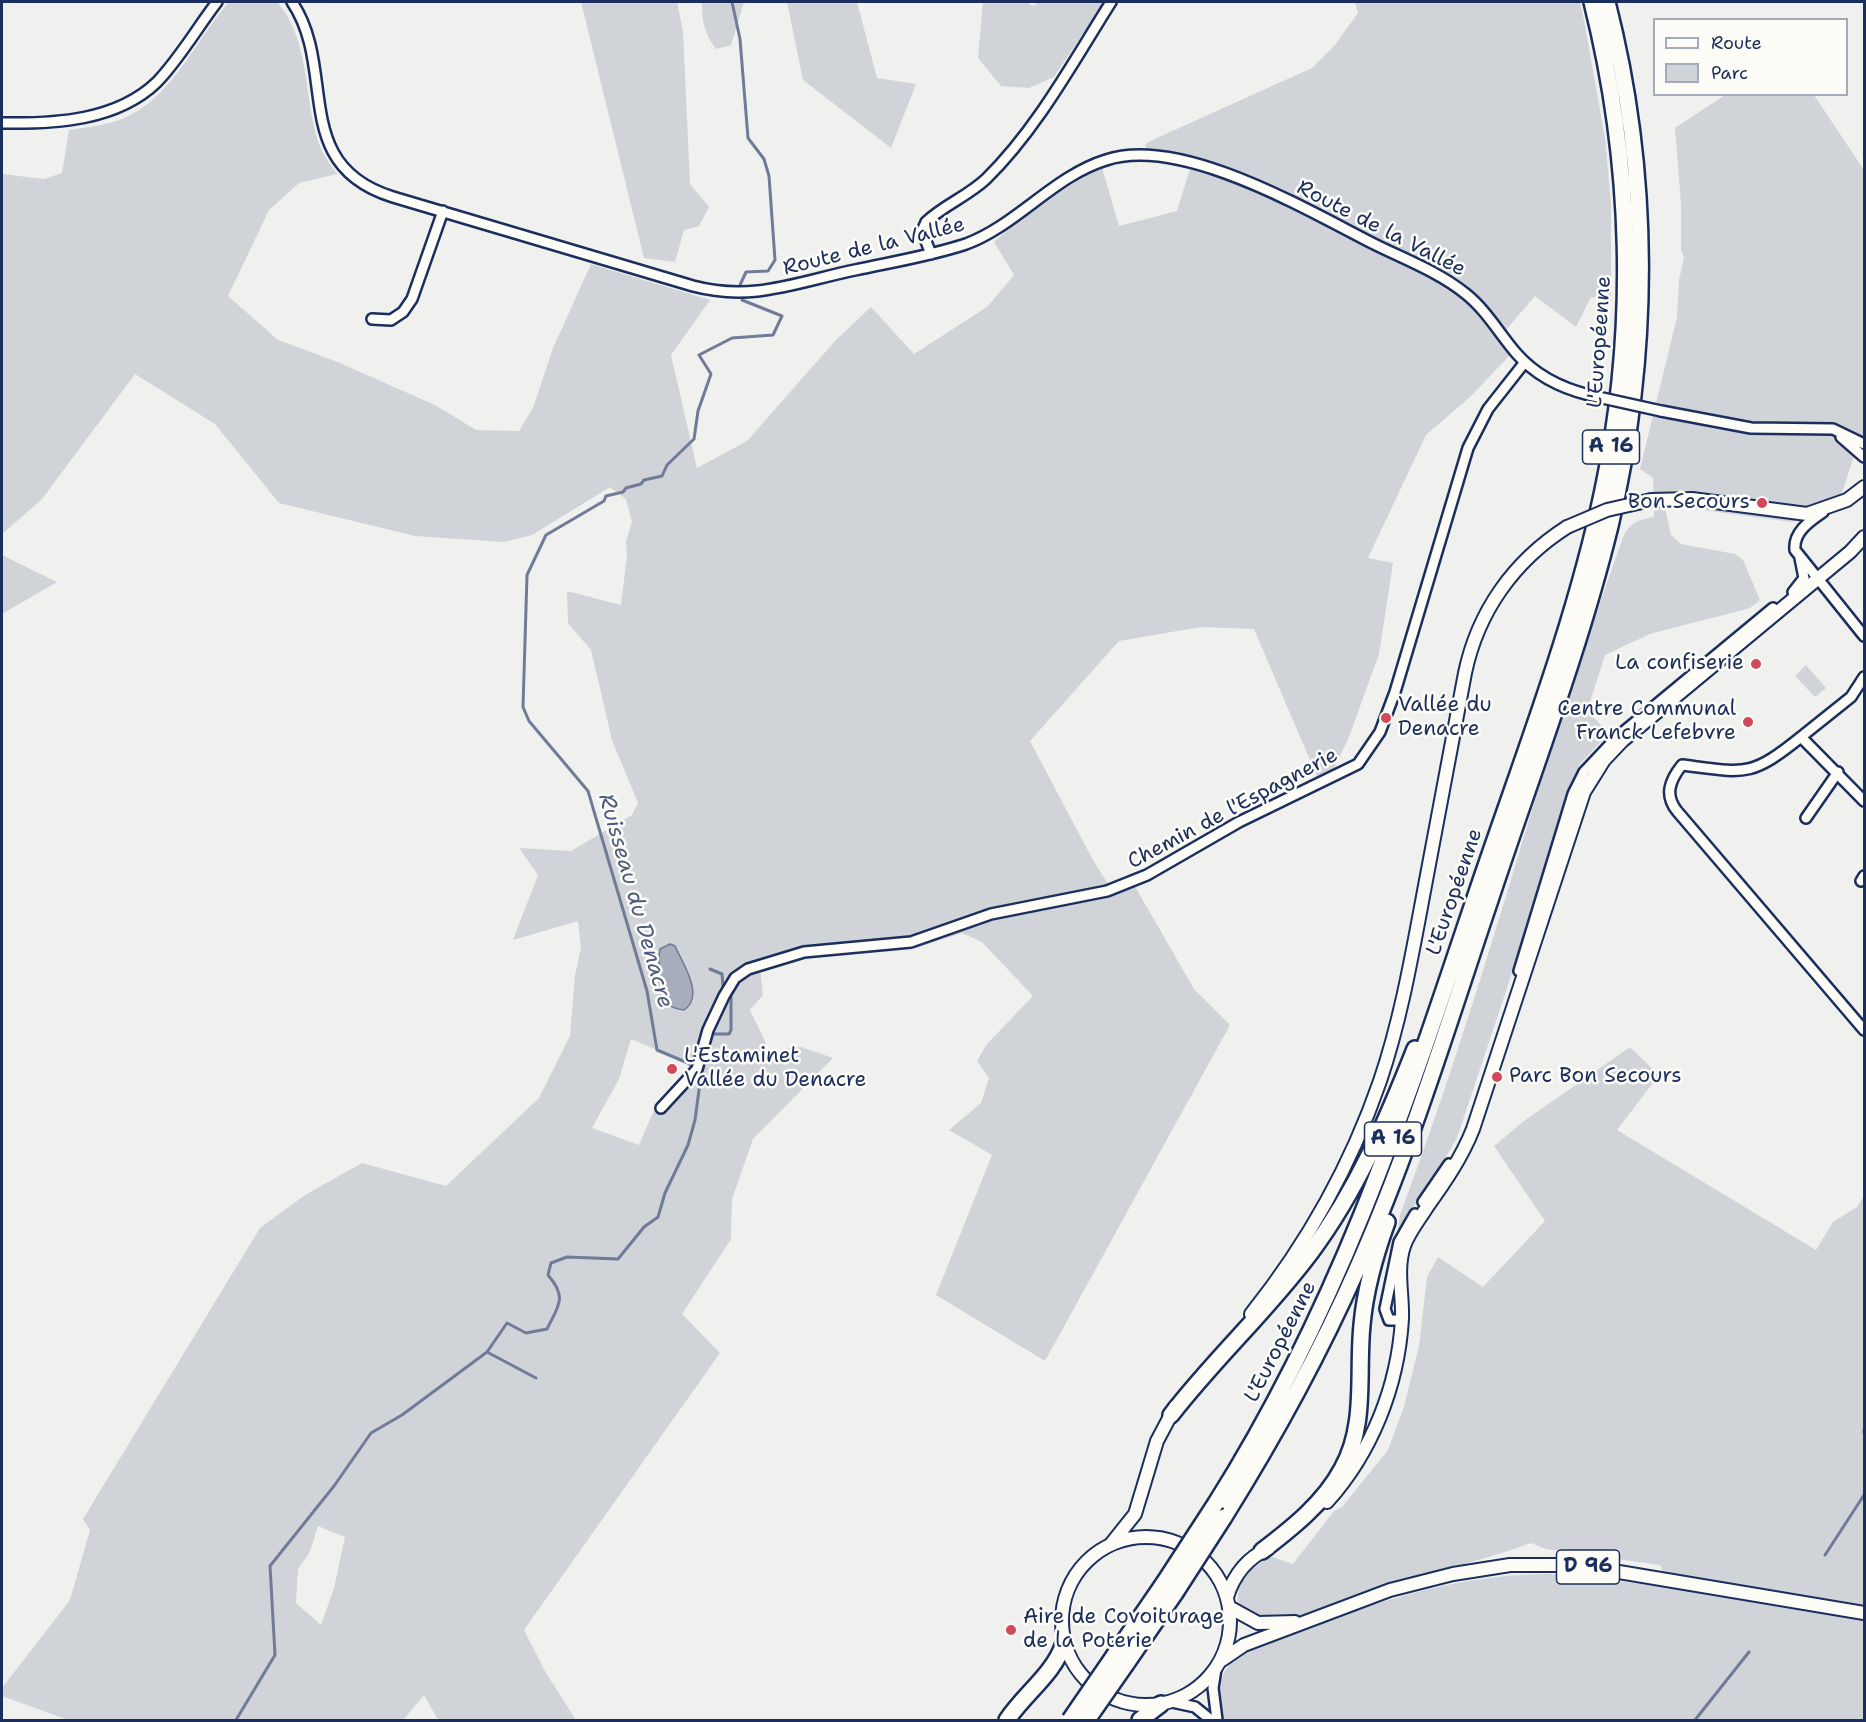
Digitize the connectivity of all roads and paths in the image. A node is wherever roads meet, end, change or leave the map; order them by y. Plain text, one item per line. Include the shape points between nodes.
1 (217, 2) edge
2 (292, 2) edge
3 (1111, 2) edge
4 (1592, 2) edge
5 (1606, 2) edge
6 (2, 123) edge
7 (443, 212) junction
8 (931, 254) junction
9 (372, 319) dead end
10 (1525, 362) junction
11 (1804, 429) junction
12 (1864, 444) edge
13 (1864, 457) edge
14 (1864, 488) edge
15 (1864, 498) edge
16 (1830, 507) junction
17 (1864, 537) edge
18 (1800, 558) junction
19 (1818, 578) junction
20 (1864, 636) edge
21 (1864, 677) edge
22 (1801, 737) junction
23 (1838, 772) junction
24 (1864, 782) edge
25 (1857, 792) junction
26 (1864, 801) edge
27 (1806, 818) dead end
28 (1482, 878) junction
29 (1525, 961) junction
30 (1505, 1025) junction
31 (1864, 1030) edge
32 (661, 1108) dead end
33 (1396, 1172) junction
34 (1402, 1320) junction
35 (1171, 1415) junction
36 (1111, 1544) junction
37 (1262, 1551) junction
38 (1169, 1588) junction
39 (1228, 1602) junction
40 (1864, 1612) edge
41 (1316, 1617) junction
42 (1064, 1643) junction
43 (1120, 1660) junction
44 (1219, 1664) junction
45 (1167, 1703) junction
46 (1007, 1720) edge
47 (1070, 1720) edge
48 (1087, 1720) edge
49 (1140, 1720) edge
50 (1211, 1720) edge
51 (1217, 1720) edge

1 - 6 street via 165,72 135,99 77,118
2 - 7 street, Route de la Vallée via 308,42 325,134 338,162 366,187
3 - 8 street via 1050,98 1010,151 980,184 926,222 922,231
4 - 28 highway, L'Européenne / A 16 via 1612,97 1623,190 1626,303 1617,404 1603,488 1580,580
5 - 33 highway, L'Européenne / A 16 via 1630,117 1640,228 1638,341 1625,452 1610,527 1578,635
7 - 8 street, Route de la Vallée via 693,286 730,293 776,289
7 - 9 street via 410,304 391,320
8 - 10 street, Route de la Vallée via 989,234 1100,162 1125,155 1161,158 1214,170 1256,186 1447,281 1479,306
10 - 11 street, Route de la Vallée, bridge via 1558,385 1589,395 1743,427
10 - 32 street, Chemin de l'Espagnerie via 1488,409 1468,448 1395,692 1380,732 1358,764 1239,822 1147,875 1107,891 991,914 911,942 796,954 748,969 732,982 724,996 694,1074
11 - 12 street via 1837,430
11 - 13 street via 1839,436
14 - 15 main road
14 - 16 main road
16 - 18 street via 1799,534 1794,546
16 - 35 main road, bridge via 1799,514 1692,499 1651,500 1607,510 1567,527 1532,553 1509,578 1472,643 1401,1010 1378,1087 1350,1155 1310,1229 1275,1281 1197,1375
17 - 19 main road
18 - 19 street
18 - 29 street via 1805,575 1799,587 1622,732 1581,776
19 - 20 street
19 - 29 main road via 1634,730 1604,760 1576,808
21 - 22 street via 1851,697
22 - 23 street
22 - 31 street via 1769,762 1753,769 1729,771 1683,765 1671,783 1670,798
23 - 25 street
23 - 27 street
24 - 25 street
25 - 26 street
28 - 35 highway via 1388,1117 1351,1191 1302,1264
28 - 38 highway, L'Européenne / A 16, bridge via 1401,1117 1347,1256 1286,1382
29 - 30 main road
30 - 34 main road via 1467,1143 1407,1239 1400,1266
30 - 34 street via 1463,1138 1399,1242 1385,1312 1392,1321
33 - 37 highway via 1397,1192 1378,1246 1364,1305 1359,1415 1350,1451 1334,1483 1315,1506
33 - 38 highway, L'Européenne / A 16, bridge via 1357,1269 1273,1436 1224,1517
34 - 37 main road via 1384,1406 1353,1469 1311,1519
35 - 36 main road via 1154,1449 1135,1514
36 - 39 main road via 1149,1537 1181,1545 1212,1568
36 - 42 main road via 1086,1562 1071,1582 1062,1611
37 - 39 main road via 1240,1570
38 - 43 highway, L'Européenne / A 16
39 - 41 main road, D 96 via 1248,1619 1265,1624
39 - 44 main road via 1229,1636
40 - 41 main road, D 96 via 1608,1569 1547,1564 1492,1567 1430,1579
41 - 44 main road, D 96 via 1244,1645
42 - 45 main road via 1076,1668 1098,1691 1128,1704
42 - 46 highway via 1053,1667
43 - 47 highway, L'Européenne / A 16, bridge
43 - 48 highway, L'Européenne / A 16, bridge
44 - 45 main road via 1199,1687
44 - 51 street via 1213,1688
45 - 49 highway
45 - 50 street via 1195,1707

